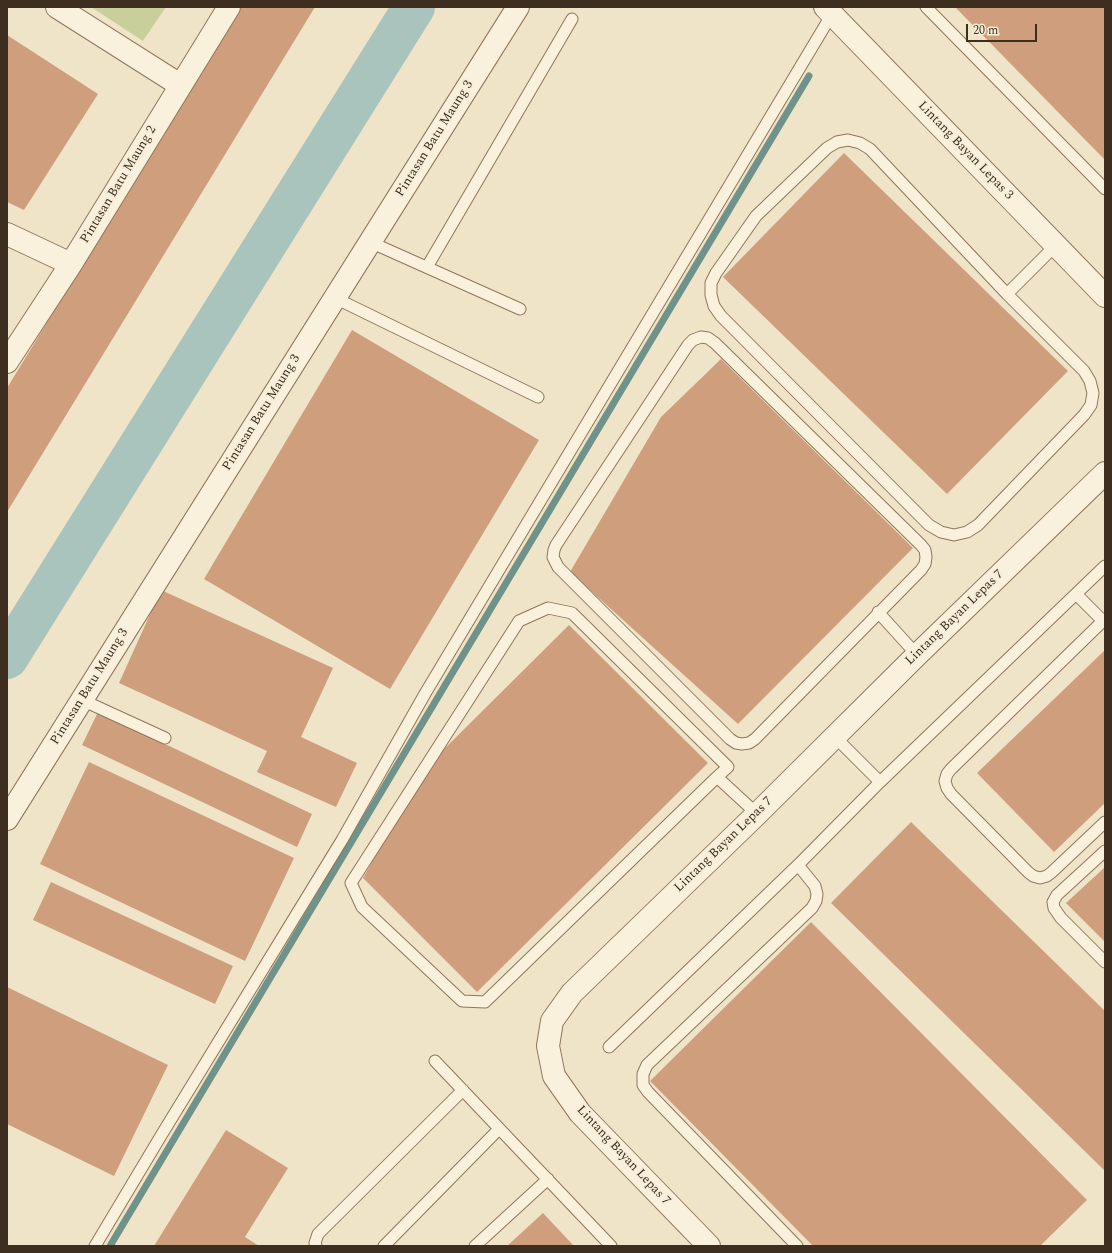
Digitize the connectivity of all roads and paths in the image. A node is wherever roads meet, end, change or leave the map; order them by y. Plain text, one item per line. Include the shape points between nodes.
1 (57, 7) edge
2 (229, 7) edge
3 (518, 7) edge
4 (926, 7) edge
5 (829, 10) edge
6 (572, 19) dead end
7 (180, 85) junction
8 (1105, 189) edge
9 (7, 234) edge
10 (370, 242) junction
11 (1056, 245) junction
12 (71, 264) junction
13 (427, 267) junction
14 (1007, 294) junction
15 (1105, 296) edge
16 (335, 298) junction
17 (520, 309) dead end
18 (7, 362) edge
19 (538, 397) dead end
20 (1105, 473) edge
21 (1105, 566) edge
22 (1076, 594) junction
23 (878, 612) junction
24 (1104, 620) edge
25 (917, 655) junction
26 (82, 700) junction
27 (835, 737) junction
28 (165, 738) dead end
29 (717, 777) junction
30 (880, 782) junction
31 (757, 814) junction
32 (7, 819) edge
33 (1105, 822) edge
34 (1105, 851) edge
35 (798, 865) junction
36 (1105, 962) edge
37 (609, 1046) dead end
38 (434, 1060) dead end
39 (463, 1090) junction
40 (499, 1128) junction
41 (548, 1179) junction
42 (95, 1246) edge
43 (316, 1246) edge
44 (384, 1246) edge
45 (475, 1246) edge
46 (611, 1246) edge
47 (709, 1246) edge
48 (797, 1246) edge

1 - 7 street
2 - 7 street, Pintasan Batu Maung 2
3 - 10 street, Pintasan Batu Maung 3
4 - 8 lane
5 - 11 street, Lintang Bayan Lepas 3
5 - 42 lane via 426,692 342,840
6 - 13 lane
7 - 12 street, Pintasan Batu Maung 2
9 - 12 street
10 - 13 lane
10 - 16 street, Pintasan Batu Maung 3
11 - 14 lane
11 - 15 street, Lintang Bayan Lepas 3
12 - 18 street, Pintasan Batu Maung 2
13 - 17 lane
14 - 14 lane via 870,149 860,142 848,140 837,142 827,148 756,216 711,283 714,306 721,316 930,525 941,532 954,535 967,532 978,525 1091,405 1093,393 1084,371
16 - 19 lane
16 - 26 street, Pintasan Batu Maung 3
20 - 25 street, Lintang Bayan Lepas 7
21 - 22 lane
22 - 24 lane
22 - 30 lane
23 - 23 lane via 925,564 925,550 715,342 708,338 701,337 688,345 554,550 558,567 730,739 742,744 755,739
23 - 25 lane
24 - 33 lane via 951,769 945,781 950,794 1028,872 1040,878 1052,872
25 - 27 street, Lintang Bayan Lepas 7
26 - 28 lane
26 - 32 street, Pintasan Batu Maung 3
27 - 30 lane
27 - 31 street, Lintang Bayan Lepas 7
29 - 29 lane via 728,767 572,613 548,608 519,621 351,882 362,907 462,1001 485,1002
29 - 31 lane
30 - 35 lane
31 - 47 street, Lintang Bayan Lepas 7 via 572,993 552,1021 548,1046 554,1076 580,1113
34 - 36 lane via 1056,895 1053,902 1061,918
35 - 37 lane
35 - 48 lane via 815,886 817,894 812,908 647,1065 643,1074 643,1085 648,1092
38 - 39 lane
39 - 40 lane
39 - 43 lane via 318,1234
40 - 41 lane
40 - 44 lane
41 - 45 lane
41 - 46 lane

